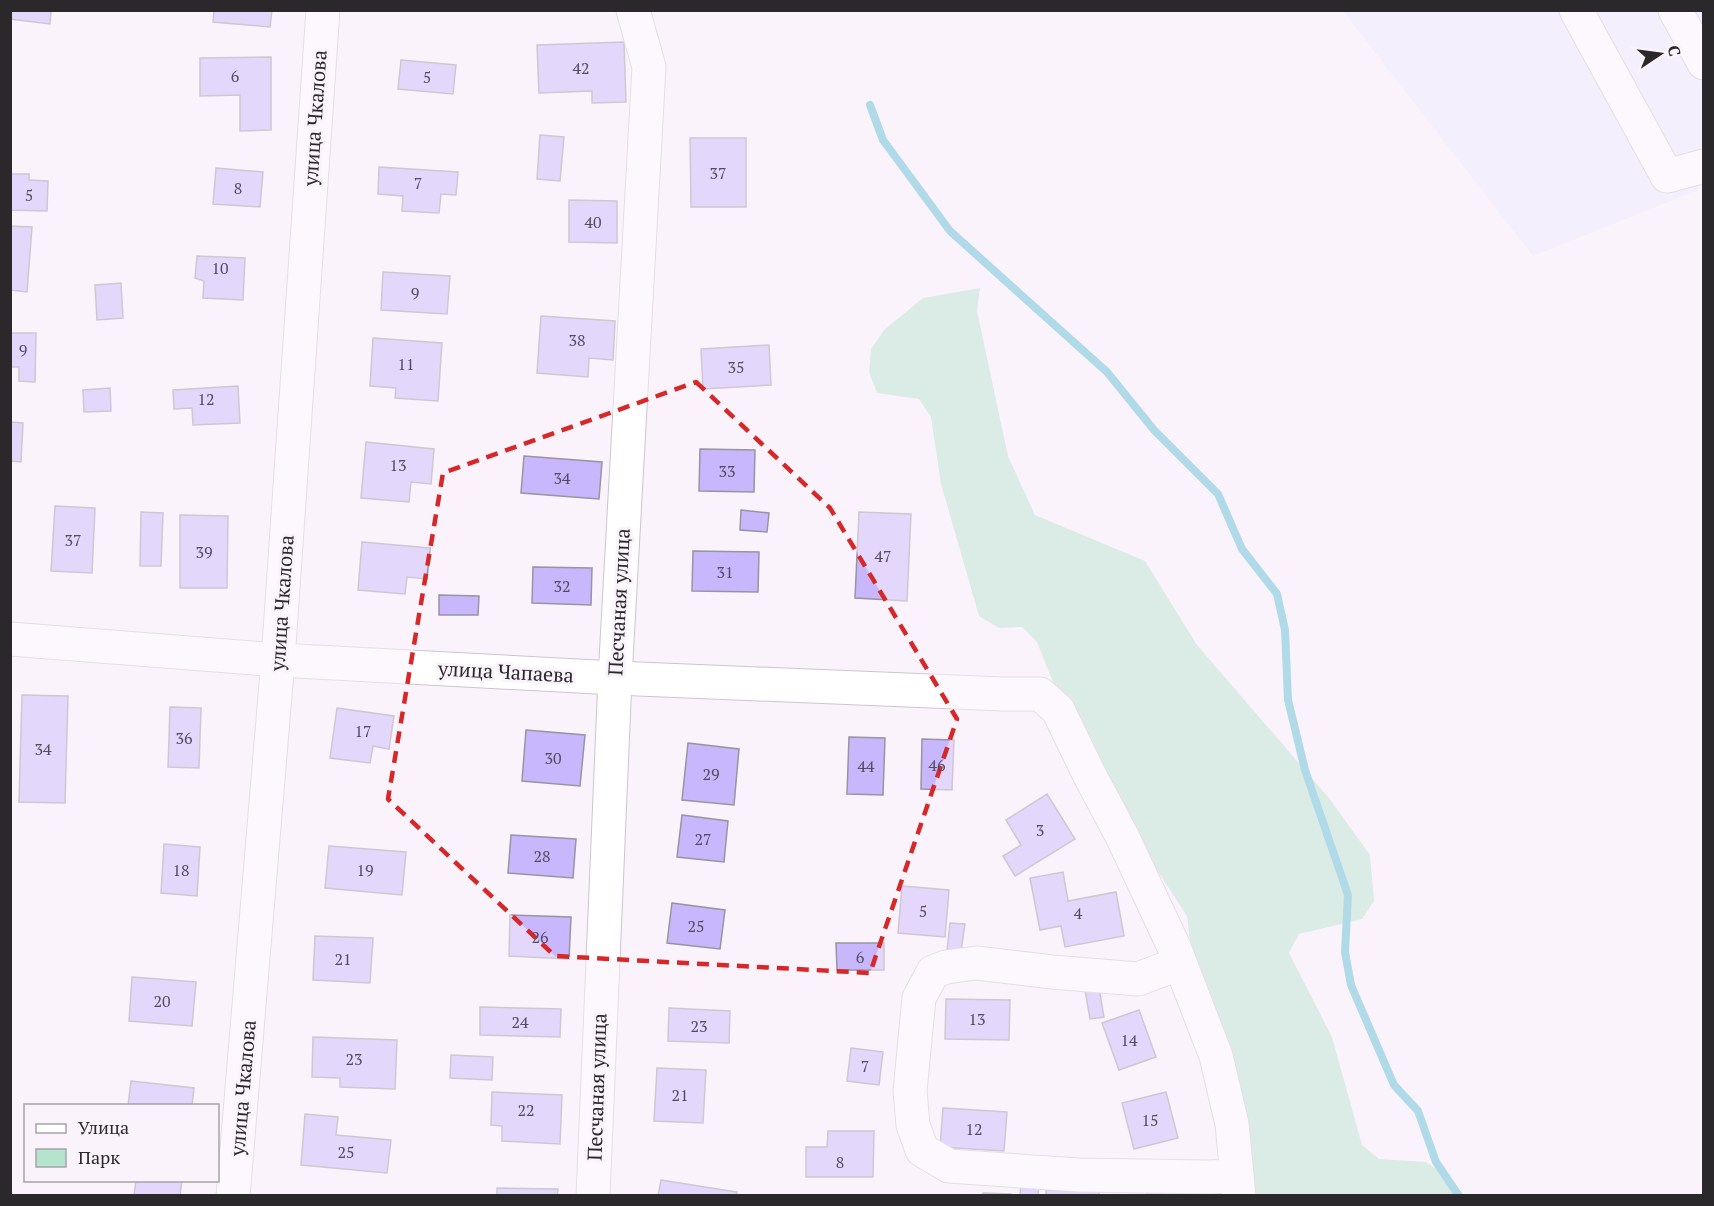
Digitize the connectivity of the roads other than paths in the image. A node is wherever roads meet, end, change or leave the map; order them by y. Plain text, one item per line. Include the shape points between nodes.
1 (323, 10) edge
2 (633, 10) edge
3 (1576, 10) edge
4 (1675, 10) edge
5 (1704, 63) edge
6 (1704, 166) edge
7 (10, 639) edge
8 (279, 660) junction
9 (615, 678) junction
10 (1180, 963) junction
11 (1238, 1186) edge
12 (233, 1196) edge
13 (593, 1196) edge

1 - 8 street, улица Чкалова
2 - 9 street, Песчаная улица via 649,67
3 - 6 street via 1667,176
4 - 5 street
7 - 8 street, улица Чапаева
8 - 9 street, улица Чапаева
8 - 12 street, улица Чкалова
9 - 10 street, улица Чапаева via 1040,694 1058,710
9 - 13 street, Песчаная улица
10 - 11 street, улица Чапаева via 1216,1056 1232,1124
10 - 11 street via 1138,979 975,963 933,972 919,998 910,1091 913,1125 922,1150 949,1166 1078,1175 1208,1177

